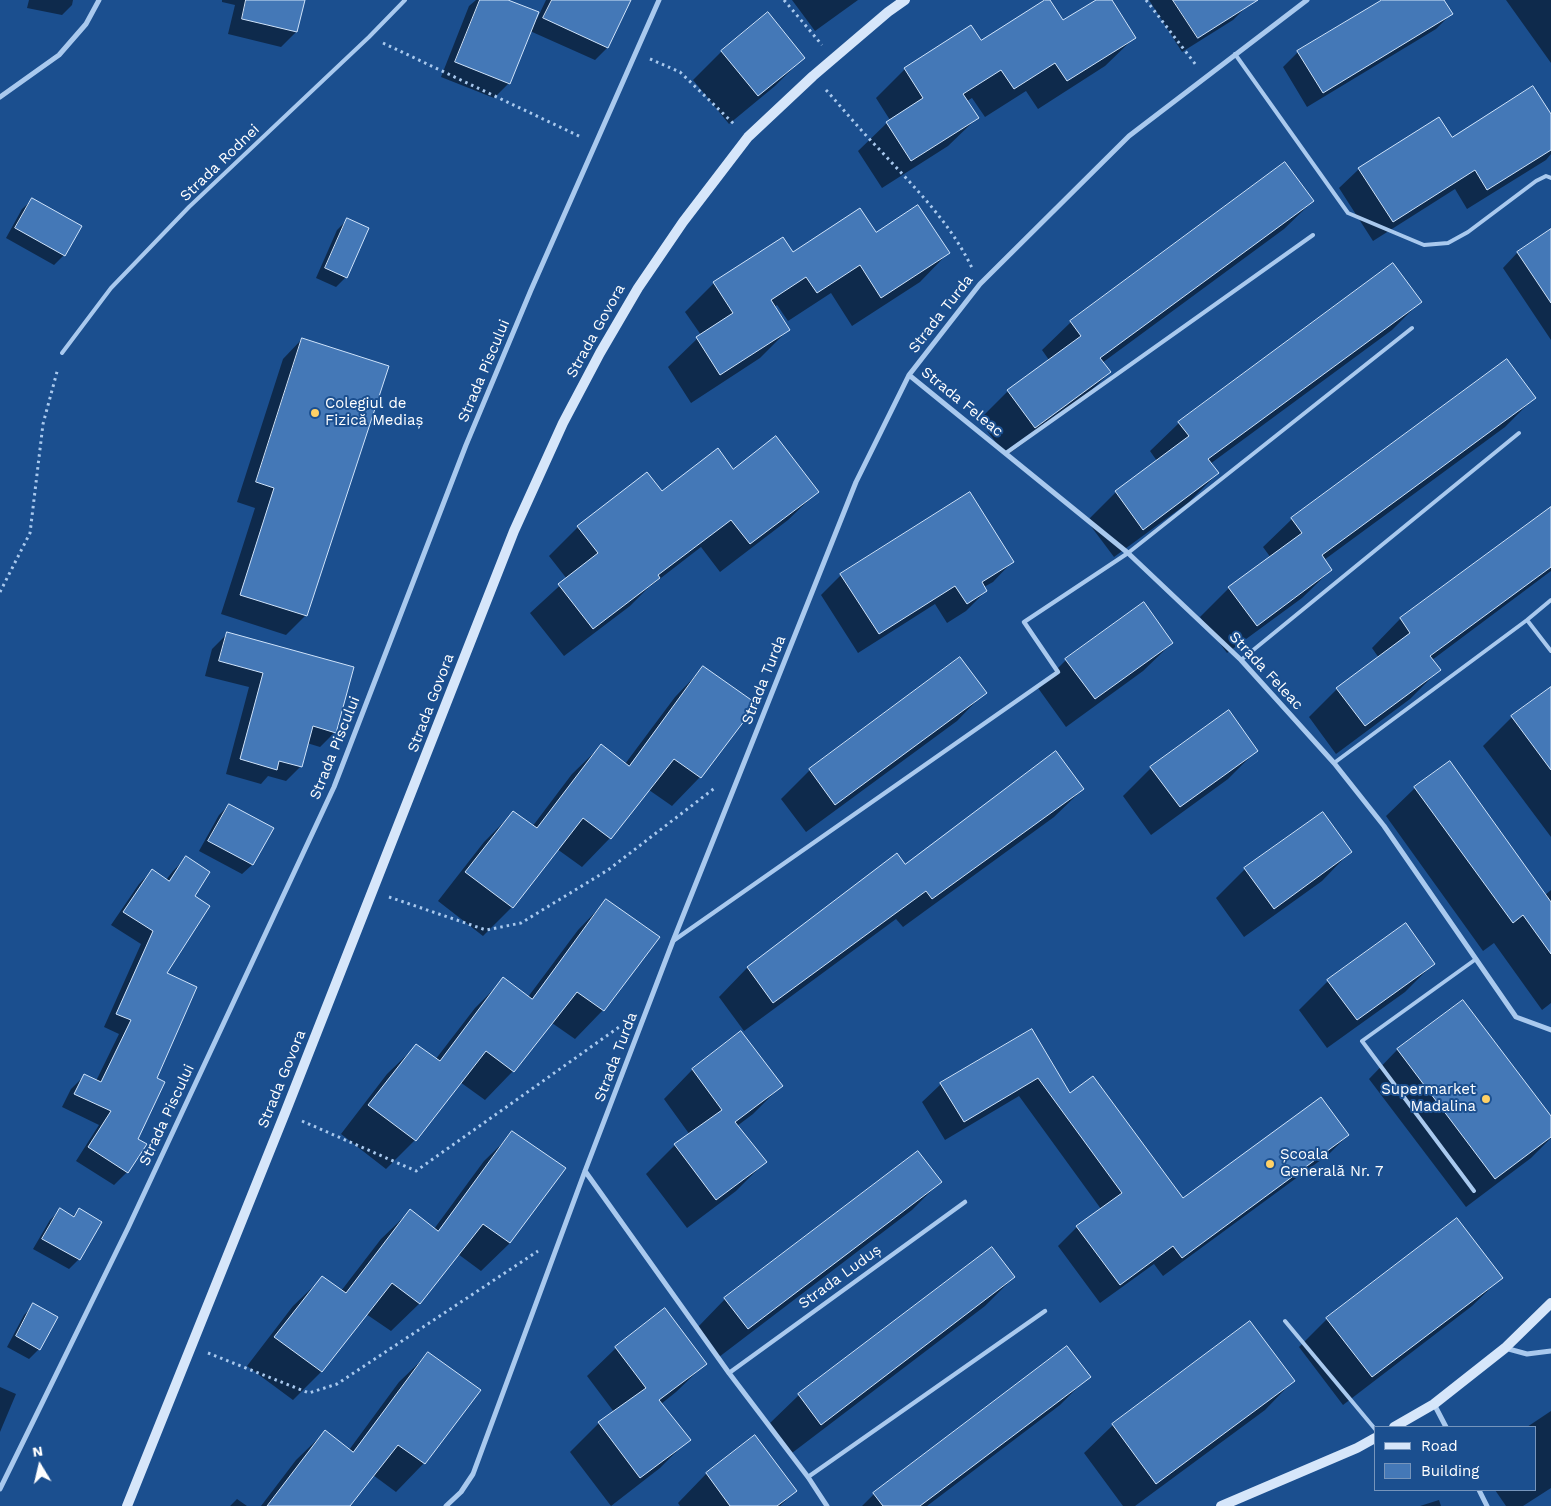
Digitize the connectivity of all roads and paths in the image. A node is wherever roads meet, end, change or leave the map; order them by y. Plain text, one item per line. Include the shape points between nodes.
1 (99, 0) edge
2 (405, 0) edge
3 (659, 0) edge
4 (784, 0) edge
5 (905, 0) edge
6 (1146, 0) edge
7 (1307, 0) edge
8 (368, 37) junction
9 (636, 53) junction
10 (1235, 54) junction
11 (834, 59) junction
12 (814, 76) junction
13 (1206, 77) junction
14 (0, 97) edge
15 (748, 137) junction
16 (595, 143) junction
17 (1551, 178) edge
18 (1313, 235) dead end
19 (980, 284) junction
20 (1412, 328) dead end
21 (62, 353) joint
22 (909, 375) junction
23 (1519, 433) dead end
24 (1006, 453) junction
25 (1128, 553) junction
26 (0, 592) edge
27 (1551, 600) edge
28 (1528, 620) junction
29 (1551, 651) edge
30 (1240, 660) junction
31 (1334, 763) junction
32 (739, 777) junction
33 (373, 891) junction
34 (673, 941) junction
35 (1476, 959) junction
36 (649, 1006) junction
37 (1551, 1030) edge
38 (285, 1113) junction
39 (585, 1171) junction
40 (1474, 1191) dead end
41 (965, 1202) dead end
42 (561, 1236) junction
43 (1551, 1303) edge
44 (1045, 1311) dead end
45 (1286, 1321) dead end
46 (191, 1346) junction
47 (1505, 1348) junction
48 (1551, 1351) edge
49 (729, 1373) junction
50 (1434, 1404) junction
51 (1396, 1426) edge
52 (1445, 1426) edge
53 (1374, 1427) edge
54 (1374, 1439) edge
55 (808, 1477) junction
56 (0, 1489) edge
57 (1480, 1491) edge
58 (127, 1506) edge
59 (446, 1506) edge
60 (826, 1506) edge
61 (1222, 1506) edge
62 (1487, 1506) edge

1 - 14 street via 86,24 59,55
2 - 8 lane, Strada Rodnei
3 - 9 street, Strada Piscului
4 - 11 path
5 - 11 main road, Strada Govora
6 - 13 path
7 - 10 street, Strada Turda
8 - 16 path
8 - 21 lane, Strada Rodnei via 189,207 111,288
9 - 15 path via 680,72
9 - 16 street, Strada Piscului
10 - 13 street, Strada Turda
10 - 17 lane via 1348,213 1424,245 1448,243 1468,232 1536,181 1546,176
11 - 12 main road, Strada Govora
12 - 15 main road, Strada Govora
12 - 19 path via 937,211 966,254
13 - 19 street, Strada Turda via 1129,136
15 - 33 main road, Strada Govora via 638,288 564,423 514,531
16 - 56 street, Strada Piscului via 466,445 334,787 128,1228
18 - 24 lane
19 - 22 street, Strada Turda
20 - 25 lane
21 - 26 path via 43,424 30,533
22 - 24 street, Strada Feleac
22 - 32 street, Strada Turda via 856,482
23 - 30 lane
24 - 25 street, Strada Feleac
25 - 30 street, Strada Feleac
25 - 34 street via 1024,622 1058,672
27 - 28 lane
28 - 29 lane
28 - 31 lane
30 - 31 street, Strada Feleac
31 - 35 street, Strada Feleac via 1384,826
32 - 33 path via 722,783 608,870 521,923 486,930
32 - 34 street, Strada Turda
33 - 38 main road, Strada Govora
34 - 36 street, Strada Turda
35 - 37 street, Strada Feleac via 1516,1017
35 - 40 lane via 1362,1041
36 - 38 path via 416,1171
36 - 39 street, Strada Turda
38 - 46 main road, Strada Govora
39 - 42 street, Strada Turda
39 - 49 street
41 - 49 street, Strada Luduș
42 - 46 path via 337,1384 309,1393
42 - 59 street, Strada Turda via 473,1474
43 - 47 main road
44 - 55 street
45 - 53 lane
46 - 58 main road, Strada Govora
47 - 48 street via 1526,1354
47 - 50 main road
49 - 55 street
50 - 51 main road
50 - 52 street
54 - 61 main road
55 - 60 street
57 - 62 street

